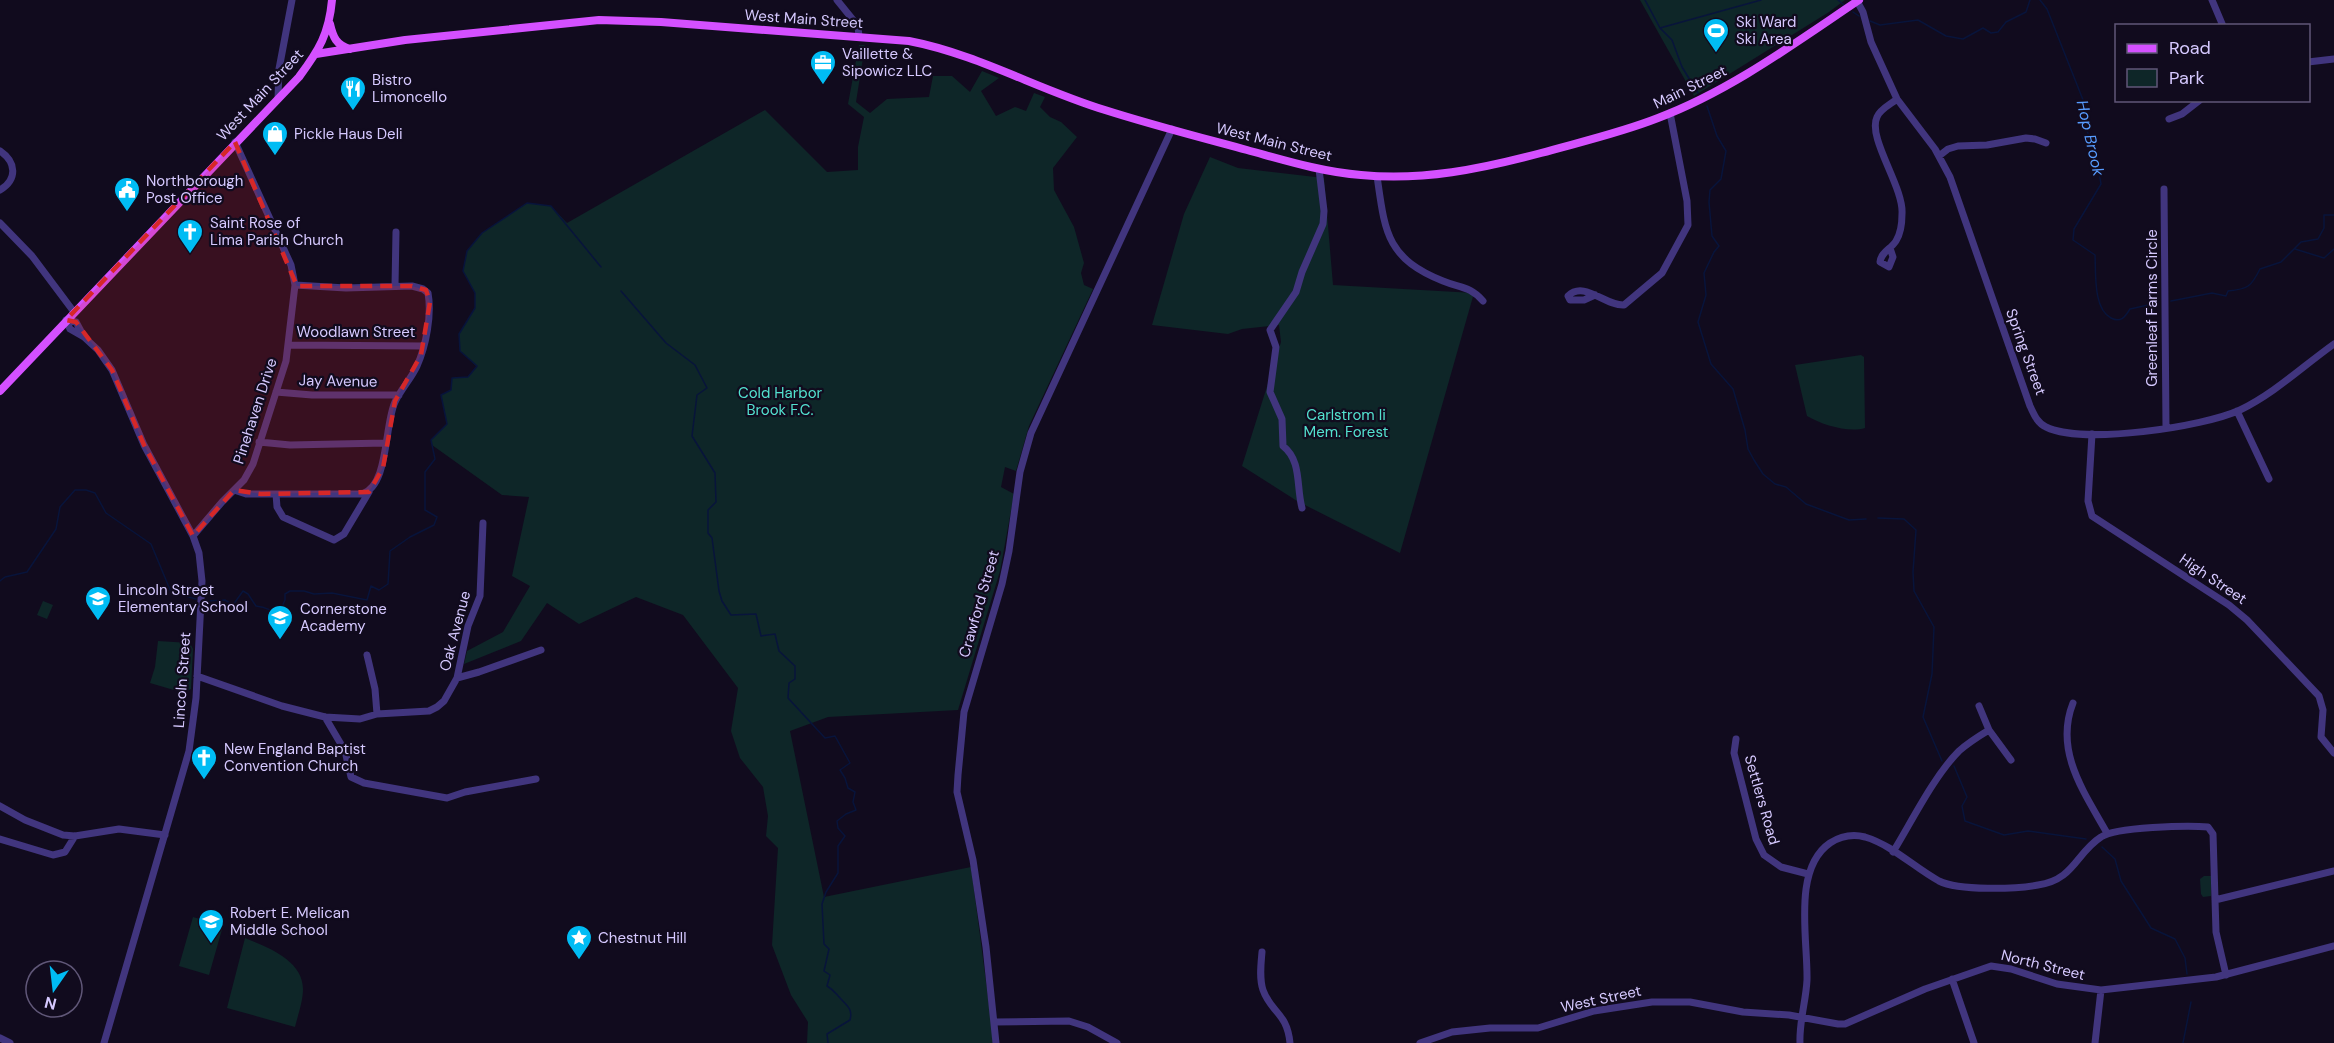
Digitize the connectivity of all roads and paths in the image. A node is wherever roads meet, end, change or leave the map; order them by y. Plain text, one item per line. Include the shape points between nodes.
1 (292, 0) edge
2 (332, 0) edge
3 (837, 0) edge
4 (2212, 0) edge
5 (1858, 1) edge
6 (330, 23) junction
7 (2222, 24) edge
8 (859, 37) junction
9 (350, 49) junction
10 (316, 54) junction
11 (2334, 59) edge
12 (2310, 63) edge
13 (278, 99) junction
14 (1898, 99) junction
15 (2197, 102) edge
16 (1670, 113) junction
17 (2169, 119) dead end
18 (1172, 129) junction
19 (1620, 131) joint
20 (235, 142) junction
21 (2046, 143) dead end
22 (0, 151) edge
23 (1940, 156) junction
24 (1319, 169) junction
25 (1377, 176) junction
26 (2164, 189) dead end
27 (0, 190) edge
28 (0, 223) edge
29 (396, 232) dead end
30 (1890, 248) dead end
31 (296, 285) junction
32 (395, 286) junction
33 (1595, 295) dead end
34 (1484, 301) dead end
35 (74, 312) junction
36 (66, 320) junction
37 (2334, 344) edge
38 (289, 345) junction
39 (423, 346) junction
40 (0, 391) edge
41 (276, 392) junction
42 (399, 395) junction
43 (2237, 411) junction
44 (2166, 428) junction
45 (2092, 434) junction
46 (259, 442) junction
47 (385, 443) junction
48 (2269, 479) dead end
49 (234, 490) junction
50 (369, 492) junction
51 (276, 494) junction
52 (1302, 508) dead end
53 (483, 523) dead end
54 (193, 536) junction
55 (541, 650) dead end
56 (367, 655) dead end
57 (197, 676) junction
58 (457, 678) junction
59 (2073, 703) dead end
60 (1979, 706) dead end
61 (377, 714) junction
62 (325, 717) junction
63 (1989, 730) junction
64 (1736, 739) dead end
65 (2334, 753) edge
66 (2011, 760) dead end
67 (536, 779) dead end
68 (0, 806) edge
69 (2107, 833) junction
70 (165, 835) junction
71 (75, 836) junction
72 (0, 839) edge
73 (1893, 852) junction
74 (2334, 871) edge
75 (1808, 874) junction
76 (2215, 900) junction
77 (2334, 946) edge
78 (1262, 952) dead end
79 (2226, 975) junction
80 (1952, 979) junction
81 (2102, 990) junction
82 (1789, 1015) joint
83 (1801, 1018) junction
84 (994, 1022) junction
85 (0, 1038) edge
86 (10, 1043) edge
87 (104, 1043) edge
88 (996, 1043) edge
89 (1117, 1043) edge
90 (1290, 1043) edge
91 (1419, 1043) edge
92 (1800, 1043) edge
93 (1974, 1043) edge
94 (2095, 1043) edge

1 - 13 street via 279,69
2 - 6 main road
3 - 8 street via 858,26
4 - 7 street
5 - 14 street, Spring Street via 1871,42
5 - 16 main road, Main Street via 1747,73
6 - 9 main road via 336,41
6 - 10 main road
8 - 9 main road, West Main Street via 599,20 450,34
8 - 18 main road, West Main Street via 936,47 1073,100
9 - 10 main road, West Main Street
10 - 13 main road, West Main Street
11 - 12 street
13 - 20 main road, West Main Street
14 - 23 street, Spring Street
14 - 30 street via 1880,111 1875,120 1902,207 1901,227
15 - 17 street
16 - 19 main road, Main Street
16 - 33 street via 1688,225 1662,273 1624,305 1610,304
18 - 24 main road, West Main Street
18 - 84 street, Crawford Street via 1031,433 1020,472 1002,584 964,712 957,792 974,860
19 - 25 main road, West Main Street via 1469,171
20 - 31 street, Pinehaven Drive via 287,255
20 - 35 main road, West Main Street
21 - 23 street via 2026,138 1958,146
22 - 27 street via 11,159 14,169
23 - 45 street, Spring Street via 2036,418 2054,430
24 - 25 main road, West Main Street
24 - 52 street via 1323,224 1296,292 1270,330 1276,347 1270,392 1282,419 1283,446 1296,460
25 - 34 street via 1385,228 1395,250 1421,270 1472,290
26 - 44 street, Greenleaf Farms Circle
28 - 35 street via 32,256
29 - 32 street
31 - 32 street
31 - 38 street, Pinehaven Drive
32 - 39 street via 420,288 428,293
35 - 36 main road, West Main Street
36 - 40 main road, West Main Street
36 - 54 street, Lincoln Street via 75,322 112,370 144,445
37 - 43 street, Spring Street via 2270,392
38 - 39 street, Woodlawn Street
38 - 41 street, Pinehaven Drive
39 - 42 street
41 - 42 street, Jay Avenue
41 - 46 street, Pinehaven Drive
42 - 47 street
43 - 44 street, Spring Street
43 - 48 street
44 - 45 street, Spring Street
45 - 65 street, High Street via 2088,501 2092,516 2247,620 2319,696 2321,737
46 - 47 street
46 - 49 street, Pinehaven Drive via 250,472
47 - 50 street via 383,468
49 - 51 street
49 - 54 street, Pinehaven Drive
50 - 51 street
50 - 51 street via 344,534 334,540 283,517
53 - 58 street, Oak Avenue via 480,596 468,626
54 - 57 street, Lincoln Street via 202,581
55 - 58 street
56 - 61 street
57 - 62 street, Oak Avenue
57 - 70 street, Lincoln Street via 189,751
58 - 61 street, Oak Avenue via 444,701 433,710
59 - 69 street via 2066,724 2071,764
60 - 63 street
61 - 62 street, Oak Avenue via 355,719
62 - 67 street via 345,751 351,777 364,783 447,798
63 - 66 street
63 - 73 street via 1952,759
64 - 75 street, Settlers Road via 1734,753 1760,849 1772,862
68 - 71 street via 44,828
69 - 73 street via 2066,874 2033,886 1951,885
69 - 76 street via 2211,828
70 - 71 street via 119,829
70 - 87 street, Lincoln Street
71 - 72 street via 64,852 53,855
73 - 75 street via 1868,838 1845,836 1824,848
74 - 76 street
75 - 83 street via 1807,984
76 - 79 street via 2217,935
77 - 79 street, North Street
78 - 90 street via 1263,988 1285,1021
79 - 81 street, North Street
80 - 81 street, North Street via 2000,966 2057,984
80 - 83 street, North Street via 1845,1024
80 - 93 street
81 - 94 street
82 - 83 street, North Street
82 - 91 street, West Street via 1743,1012 1690,1002 1652,1002 1594,1011 1538,1028 1452,1032
83 - 92 street
84 - 88 street, Crawford Street
84 - 89 street via 1069,1021
85 - 86 street

